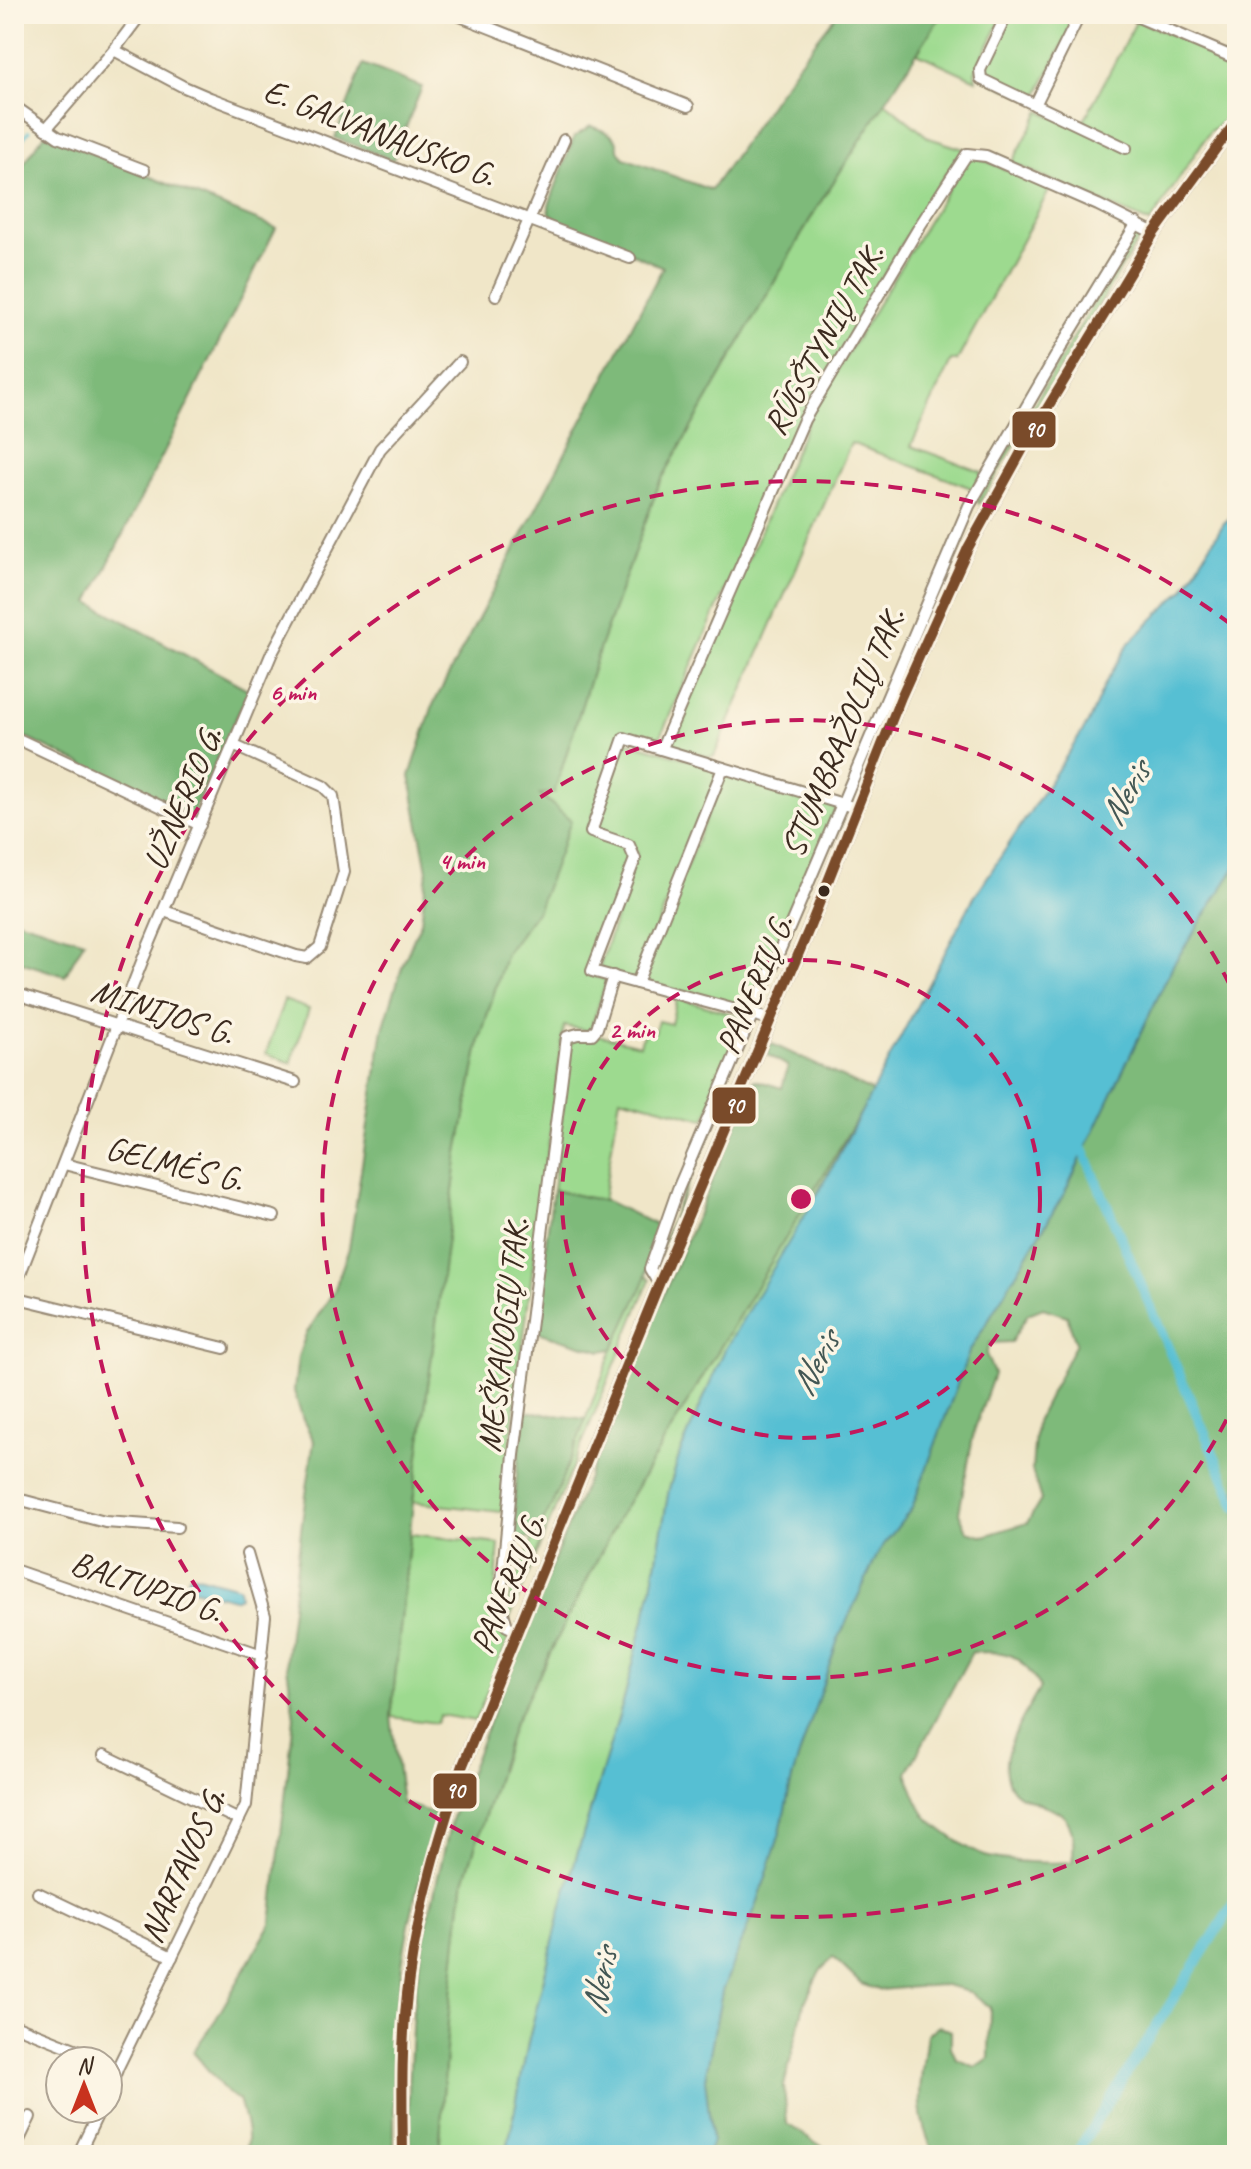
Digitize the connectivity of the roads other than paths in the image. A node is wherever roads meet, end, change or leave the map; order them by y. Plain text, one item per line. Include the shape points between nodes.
1 (455, 14) edge
2 (1007, 14) edge
3 (1080, 14) edge
4 (1131, 14) edge
5 (133, 17) edge
6 (114, 50) junction
7 (1237, 59) edge
8 (1035, 105) junction
9 (14, 106) edge
10 (688, 106) dead end
11 (1237, 120) edge
12 (46, 129) junction
13 (564, 140) dead end
14 (1126, 148) dead end
15 (144, 170) dead end
16 (531, 220) junction
17 (1137, 223) junction
18 (1154, 233) junction
19 (630, 258) dead end
20 (496, 295) dead end
21 (460, 362) dead end
22 (14, 737) edge
23 (235, 746) junction
24 (662, 748) junction
25 (723, 768) junction
26 (841, 804) junction
27 (856, 808) junction
28 (200, 825) junction
29 (164, 911) junction
30 (613, 976) junction
31 (637, 983) junction
32 (14, 993) edge
33 (754, 1017) junction
34 (769, 1019) junction
35 (117, 1026) junction
36 (295, 1082) dead end
37 (64, 1164) junction
38 (274, 1216) dead end
39 (659, 1284) junction
40 (14, 1289) edge
41 (14, 1297) edge
42 (224, 1348) dead end
43 (14, 1498) edge
44 (177, 1527) dead end
45 (247, 1554) dead end
46 (14, 1570) edge
47 (518, 1631) junction
48 (262, 1655) junction
49 (104, 1755) dead end
50 (239, 1820) junction
51 (38, 1893) dead end
52 (172, 1957) junction
53 (14, 2025) edge
54 (65, 2045) edge
55 (121, 2045) edge
56 (30, 2117) dead end
57 (92, 2125) edge
58 (14, 2150) edge
59 (78, 2155) edge
60 (403, 2155) edge

1 - 10 street
2 - 8 street via 980,70 981,79
3 - 8 street
4 - 7 street
5 - 6 street
6 - 12 street
6 - 16 street, E. GALVANAUSKO G. via 196,92
8 - 14 street
9 - 12 street
11 - 18 main road, PANERIŲ G.
12 - 15 street
13 - 16 street
16 - 19 street, E. GALVANAUSKO G.
16 - 20 street
17 - 18 street, RŪGŠTYNIŲ TAK.
17 - 24 street, RŪGŠTYNIŲ TAK. via 986,156 967,154 804,420
17 - 26 street, STUMBRAŽOLIŲ TAK. via 969,506
18 - 27 main road, PANERIŲ G. via 985,515
21 - 23 street, UŽNERIO G. via 380,449 271,655
22 - 28 street
23 - 28 street, UŽNERIO G.
23 - 29 street via 323,786 333,796 344,872 320,947 307,958 296,956
24 - 25 street
24 - 30 street via 624,738 591,832 629,845 635,859 592,971
25 - 26 street
25 - 31 street
26 - 27 street
26 - 33 street, STUMBRAŽOLIŲ TAK.
27 - 34 main road, PANERIŲ G.
28 - 29 street, UŽNERIO G.
29 - 35 street, UŽNERIO G.
30 - 31 street
30 - 47 street, MEŠKAUOGIŲ TAK. via 597,1028 592,1034 567,1037 500,1603 507,1626
31 - 33 street
32 - 35 street, MINIJOS G.
33 - 34 street
33 - 39 street, STUMBRAŽOLIŲ TAK. via 655,1250 650,1269
34 - 39 main road, PANERIŲ G.
35 - 36 street, MINIJOS G.
35 - 37 street, UŽNERIO G.
37 - 38 street, GELMĖS G.
37 - 40 street, UŽNERIO G.
39 - 47 main road, PANERIŲ G.
41 - 42 street
43 - 44 street via 105,1522
45 - 48 street, NARTAVOS G. via 265,1616
46 - 48 street, BALTUPIO G.
47 - 60 main road, PANERIŲ G. via 460,1775 417,1930 406,2012
48 - 50 street, NARTAVOS G. via 246,1805
49 - 50 street
50 - 52 street, NARTAVOS G.
51 - 52 street
52 - 55 street, NARTAVOS G.
53 - 54 street
56 - 58 street
57 - 59 street

